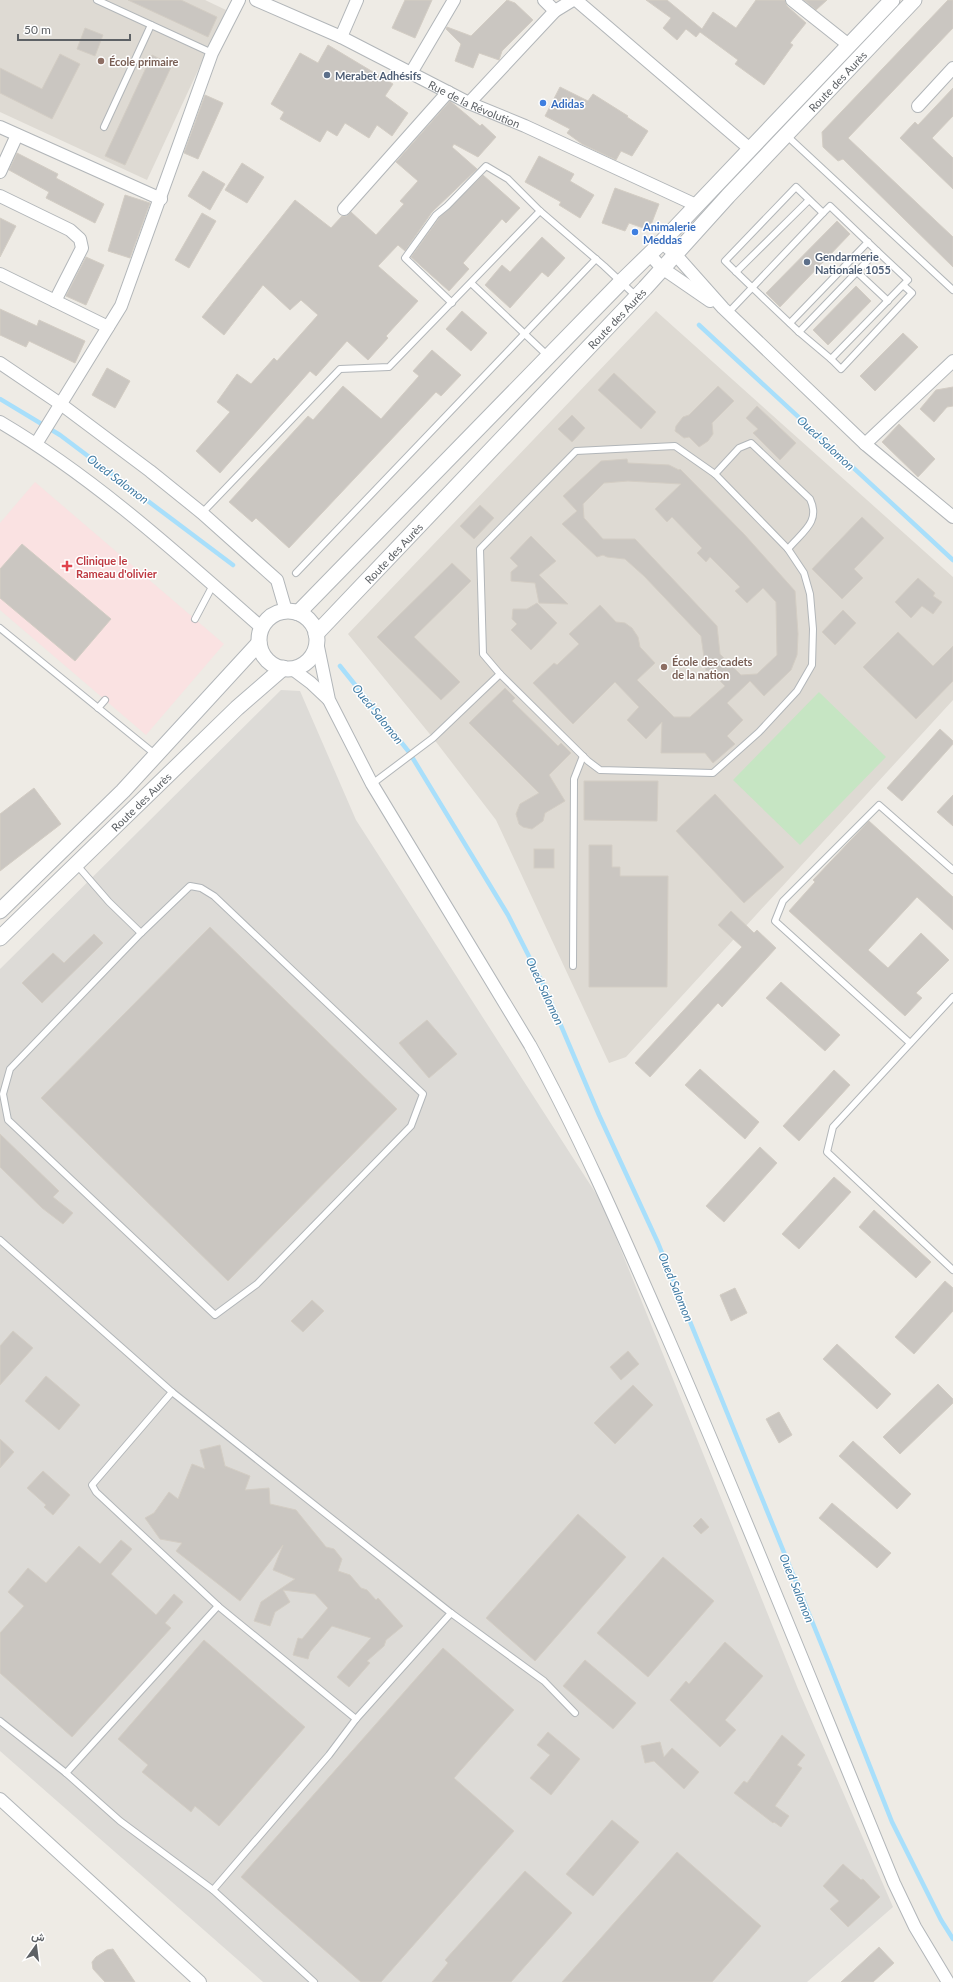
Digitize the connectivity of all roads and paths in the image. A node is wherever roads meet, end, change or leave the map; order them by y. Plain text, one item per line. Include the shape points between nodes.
1 (97, 0) edge
2 (239, 0) edge
3 (256, 0) edge
4 (357, 0) edge
5 (454, 0) edge
6 (544, 0) edge
7 (574, 0) edge
8 (792, 0) edge
9 (892, 0) edge
10 (914, 0) edge
11 (555, 11) junction
12 (151, 25) junction
13 (341, 37) junction
14 (850, 46) junction
15 (212, 53) junction
16 (953, 68) edge
17 (411, 73) junction
18 (448, 92) junction
19 (469, 103) junction
20 (918, 106) dead end
21 (0, 127) edge
22 (104, 127) dead end
23 (17, 134) junction
24 (786, 135) junction
25 (750, 149) junction
26 (0, 172) edge
27 (0, 196) edge
28 (161, 199) junction
29 (809, 200) junction
30 (696, 205) junction
31 (344, 209) dead end
32 (540, 211) junction
33 (823, 213) junction
34 (661, 242) junction
35 (868, 242) junction
36 (876, 251) junction
37 (649, 254) junction
38 (675, 254) junction
39 (596, 259) junction
40 (662, 268) junction
41 (856, 271) junction
42 (736, 272) junction
43 (0, 274) edge
44 (621, 282) junction
45 (471, 283) junction
46 (903, 285) junction
47 (752, 287) junction
48 (953, 290) edge
49 (636, 296) junction
50 (55, 301) junction
51 (888, 301) junction
52 (452, 303) junction
53 (728, 313) junction
54 (790, 324) junction
55 (108, 327) junction
56 (799, 332) junction
57 (524, 334) junction
58 (548, 356) junction
59 (831, 359) junction
60 (953, 361) edge
61 (0, 362) edge
62 (62, 405) junction
63 (0, 422) edge
64 (36, 444) junction
65 (866, 444) junction
66 (715, 474) junction
67 (202, 513) junction
68 (953, 517) edge
69 (788, 549) junction
70 (296, 573) dead end
71 (213, 585) junction
72 (292, 612) junction
73 (195, 619) dead end
74 (0, 628) edge
75 (262, 628) junction
76 (317, 638) junction
77 (259, 643) junction
78 (287, 668) junction
79 (500, 674) junction
80 (105, 700) dead end
81 (329, 700) junction
82 (98, 708) junction
83 (156, 755) junction
84 (583, 756) junction
85 (372, 784) junction
86 (76, 864) junction
87 (953, 870) edge
88 (0, 911) edge
89 (141, 933) junction
90 (0, 938) edge
91 (573, 966) dead end
92 (953, 996) edge
93 (910, 1043) junction
94 (0, 1240) edge
95 (953, 1270) edge
96 (172, 1392) junction
97 (218, 1606) junction
98 (451, 1613) junction
99 (575, 1713) dead end
100 (356, 1719) junction
101 (0, 1721) edge
102 (66, 1773) junction
103 (0, 1799) edge
104 (213, 1890) junction
105 (200, 1982) edge
106 (314, 1982) edge
107 (948, 1982) edge

1 - 12 lane
2 - 15 street
3 - 13 street, Rue de la Révolution
4 - 13 street
5 - 17 street
6 - 11 street
7 - 11 street
7 - 25 street
8 - 14 street, Route des Aurès
9 - 14 street, Route des Aurès
10 - 24 street, Route des Aurès
11 - 19 street
12 - 15 lane
12 - 22 lane
13 - 17 street, Rue de la Révolution
14 - 25 street, Route des Aurès
15 - 28 street
16 - 20 street
17 - 18 street, Rue de la Révolution
18 - 19 street, Rue de la Révolution
18 - 31 street
19 - 30 street, Rue de la Révolution
21 - 23 street
23 - 26 street
23 - 28 street
24 - 38 street, Route des Aurès
24 - 48 lane
25 - 30 street, Route des Aurès
27 - 50 street via 70,230 80,239 82,248
28 - 55 street via 121,306
29 - 33 lane
29 - 42 lane
29 - 42 lane via 796,187 725,261
30 - 34 street, Route des Aurès
32 - 39 lane
32 - 45 lane
32 - 52 lane via 508,179 486,166 436,215 405,258
33 - 35 lane via 830,206
33 - 47 lane
34 - 37 street, Route des Aurès
34 - 38 street
35 - 36 lane
35 - 54 lane
36 - 41 lane
36 - 46 lane via 908,280
37 - 40 street
37 - 44 street, Route des Aurès
38 - 40 street, Route des Aurès
38 - 53 street
39 - 44 lane
39 - 57 lane
40 - 49 street, Route des Aurès
40 - 53 street
41 - 51 lane
41 - 56 lane
42 - 47 lane
43 - 50 street
44 - 49 lane
44 - 58 street, Route des Aurès
45 - 52 lane
45 - 57 lane
46 - 51 lane
46 - 59 lane via 912,293 841,369
47 - 53 lane
47 - 54 lane
49 - 76 street, Route des Aurès
50 - 55 street
51 - 59 lane
52 - 67 lane via 389,367 340,369
53 - 65 street
54 - 56 lane
55 - 62 street
56 - 59 lane
57 - 58 lane
57 - 70 lane
58 - 72 street, Route des Aurès
60 - 65 street
61 - 62 street
62 - 64 street
62 - 67 street
63 - 64 street
64 - 71 street via 117,504
65 - 68 street
66 - 69 lane
66 - 69 lane via 739,448 751,442 810,499 815,509 813,520
66 - 79 lane via 675,446 576,451 480,549 484,654
67 - 72 street via 277,580
69 - 84 lane via 804,573 810,594 812,665 797,691 759,732 713,773 600,770
71 - 73 lane
71 - 75 street
72 - 75 street via 272,616
72 - 76 street via 307,618 313,625
74 - 82 lane
75 - 77 street
76 - 78 street via 315,650 306,662
76 - 81 street
77 - 78 street via 272,664
77 - 83 street, Route des Aurès
78 - 81 street via 311,682
78 - 86 street, Route des Aurès via 247,698
79 - 84 lane
79 - 85 lane via 426,744
80 - 82 lane
81 - 85 street
82 - 83 lane
83 - 88 street, Route des Aurès
84 - 91 lane via 574,779
85 - 107 street via 509,1008 578,1135 713,1443 894,1884 915,1927
86 - 89 lane via 109,902
86 - 90 street, Route des Aurès
87 - 93 lane via 879,805 783,901 776,921
89 - 89 lane via 10,1069 3,1094 8,1120 215,1315 257,1284 411,1126 423,1094 219,901 201,888 190,886
92 - 93 lane
93 - 95 lane via 833,1127 827,1152
94 - 96 lane
96 - 97 lane via 92,1485 96,1492
96 - 98 lane
97 - 100 lane
97 - 102 lane
98 - 99 lane via 544,1681
98 - 100 lane
100 - 104 lane via 329,1755
101 - 102 lane
102 - 104 lane via 120,1821
103 - 105 street
104 - 106 lane

